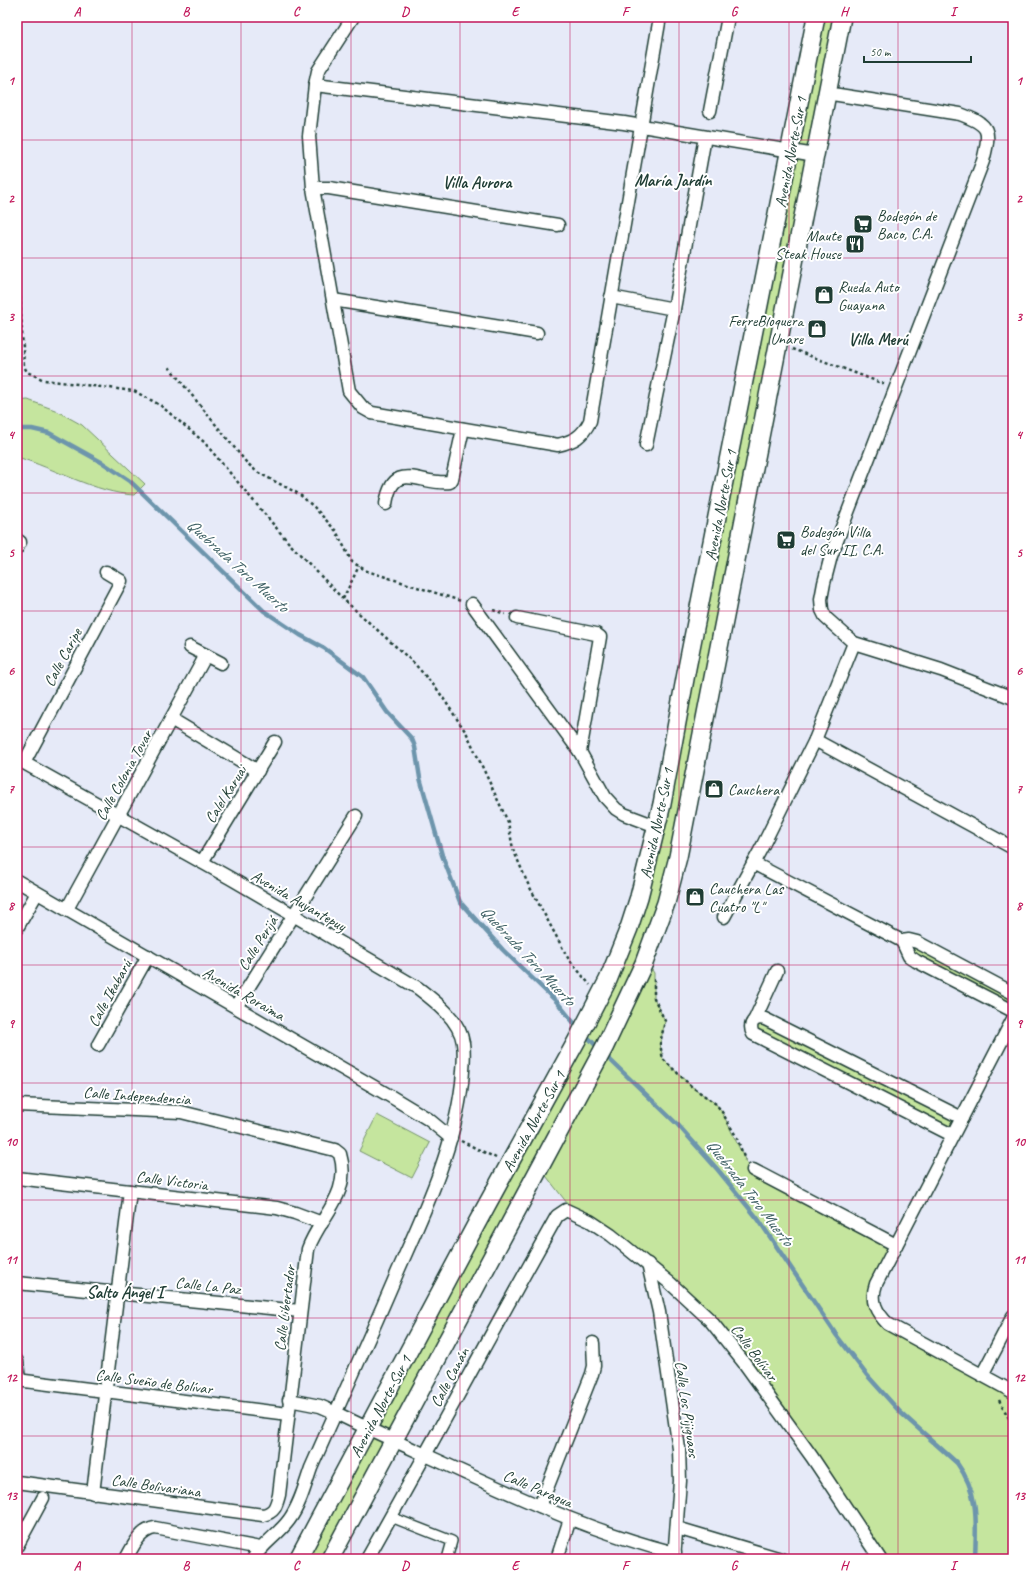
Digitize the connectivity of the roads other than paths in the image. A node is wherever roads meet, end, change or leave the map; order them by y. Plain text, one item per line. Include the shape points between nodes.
1 (353, 17) edge
2 (660, 17) edge
3 (728, 17) edge
4 (816, 17) edge
5 (842, 17) edge
6 (315, 85) junction
7 (826, 94) junction
8 (710, 111) dead end
9 (641, 126) junction
10 (705, 137) junction
11 (790, 152) junction
12 (815, 155) junction
13 (313, 188) junction
14 (558, 225) dead end
15 (611, 297) junction
16 (333, 300) junction
17 (674, 309) junction
18 (536, 333) dead end
19 (463, 429) junction
20 (646, 445) dead end
21 (386, 504) dead end
22 (17, 540) edge
23 (17, 548) edge
24 (106, 572) dead end
25 (472, 604) road end
26 (517, 618) road end
27 (854, 643) junction
28 (190, 647) dead end
29 (206, 655) junction
30 (221, 663) dead end
31 (1013, 698) edge
32 (171, 719) junction
33 (815, 740) junction
34 (275, 742) dead end
35 (580, 752) junction
36 (20, 761) edge
37 (258, 771) junction
38 (119, 816) junction
39 (356, 816) dead end
40 (656, 826) junction
41 (1013, 848) edge
42 (202, 862) junction
43 (753, 863) junction
44 (17, 881) edge
45 (37, 893) junction
46 (67, 909) junction
47 (294, 915) junction
48 (724, 917) dead end
49 (17, 928) edge
50 (902, 941) junction
51 (148, 956) junction
52 (777, 971) dead end
53 (1013, 993) edge
54 (236, 1007) junction
55 (1013, 1012) edge
56 (755, 1019) junction
57 (1013, 1019) edge
58 (98, 1045) dead end
59 (865, 1069) junction
60 (856, 1086) junction
61 (17, 1105) edge
62 (962, 1118) junction
63 (952, 1135) junction
64 (451, 1138) junction
65 (322, 1148) joint
66 (753, 1170) road end
67 (17, 1178) edge
68 (130, 1191) junction
69 (561, 1212) joint
70 (322, 1223) junction
71 (896, 1245) junction
72 (648, 1264) junction
73 (17, 1283) edge
74 (118, 1293) junction
75 (300, 1310) junction
76 (1013, 1316) edge
77 (593, 1343) dead end
78 (17, 1361) edge
79 (986, 1377) junction
80 (18, 1380) edge
81 (106, 1391) junction
82 (1013, 1392) edge
83 (289, 1400) junction
84 (336, 1413) junction
85 (288, 1414) junction
86 (368, 1428) junction
87 (393, 1440) junction
88 (426, 1455) junction
89 (17, 1482) edge
90 (93, 1493) junction
91 (279, 1495) joint
92 (43, 1498) dead end
93 (540, 1506) junction
94 (391, 1517) junction
95 (570, 1519) junction
96 (677, 1528) junction
97 (17, 1546) edge
98 (260, 1548) junction
99 (675, 1556) edge
100 (126, 1559) edge
101 (253, 1559) edge
102 (298, 1559) edge
103 (330, 1559) edge
104 (366, 1559) edge
105 (447, 1559) edge
106 (557, 1559) edge
107 (781, 1559) edge
108 (880, 1559) edge

1 - 6 street via 324,59
2 - 9 street
3 - 8 street
4 - 11 main road, Avenida Norte-Sur 1
5 - 7 main road, Avenida Norte-Sur 1
6 - 9 street
6 - 13 street via 309,136
7 - 12 main road, Avenida Norte-Sur 1
7 - 27 street via 960,114 980,121 985,128 987,139 983,160 831,556 821,599 822,610 826,618
9 - 10 street
9 - 15 street
10 - 11 street
10 - 17 street
11 - 12 street
11 - 40 main road, Avenida Norte-Sur 1
12 - 87 main road, Avenida Norte-Sur 1 via 687,817 671,884 644,963 619,1019
13 - 14 street via 329,188
13 - 16 street
15 - 17 street
15 - 19 street via 590,421 581,436 572,442 558,445
16 - 18 street
16 - 19 street via 349,390 363,408 372,413
17 - 20 street
19 - 21 street via 450,482 403,476 393,482 388,491
22 - 23 street via 20,542
24 - 36 street, Calle Caripe via 121,581
25 - 35 street
26 - 35 street via 596,634 600,637
27 - 31 street via 941,670
27 - 33 street
28 - 29 street
29 - 30 street
29 - 32 street, Calle Colonia Tovar
32 - 37 street
32 - 38 street, Calle Colonia Tovar
33 - 41 street
33 - 43 street
34 - 37 street, Calel Karuai
35 - 40 street via 605,797 616,809 634,819
36 - 38 street, Avenida Auyantepuy
37 - 42 street, Calel Karuai
38 - 42 street, Avenida Auyantepuy
38 - 46 street, Calle Colonia Tovar
39 - 47 street, Calle Perijá
40 - 86 main road, Avenida Norte-Sur 1 via 630,928 598,1000
42 - 47 street, Avenida Auyantepuy
43 - 48 street
43 - 50 street
44 - 45 street, Avenida Roraima
45 - 46 street, Avenida Roraima
45 - 49 street
46 - 51 street, Avenida Roraima
47 - 54 street, Calle Perijá
47 - 64 street, Avenida Auyantepuy via 418,988 448,1015 463,1043 460,1097
50 - 53 street via 917,942
50 - 55 street via 909,956 916,961
51 - 54 street, Avenida Roraima
51 - 58 street, Calle Ikabarú
52 - 56 street
54 - 64 street, Avenida Roraima via 428,1119
56 - 59 street via 765,1019
56 - 60 street via 750,1029 753,1034
57 - 62 street
59 - 60 street
59 - 62 street
60 - 63 street
61 - 65 street, Calle Independencia via 181,1112
62 - 63 street
63 - 71 street
64 - 84 street, Avenida Auyantepuy via 432,1194
65 - 70 street, Calle Libertador via 335,1150 340,1154 343,1164 337,1199
66 - 71 street
67 - 68 street, Calle Victoria
68 - 70 street, Calle Victoria via 277,1208
68 - 74 street
69 - 72 street, Calle Bolívar via 574,1212 590,1220
69 - 88 street, Calle Canán via 487,1341
70 - 75 street, Calle Libertador via 313,1235 308,1249
71 - 79 street via 873,1293 874,1305 880,1316 895,1329
72 - 96 street, Calle Los Pijiguaos via 659,1312 679,1449
72 - 108 street, Calle Bolívar via 724,1336 812,1457
73 - 74 street, Calle La Paz
74 - 75 street, Calle La Paz
74 - 81 street
75 - 83 street, Calle Libertador
76 - 79 street
77 - 93 street via 592,1374
78 - 80 street
79 - 82 street
80 - 81 street, Calle Sueño de Bolívar
81 - 85 street, Calle Sueño de Bolívar
81 - 90 street
83 - 84 street, Calle Paragua via 320,1406
83 - 85 street, Calle Libertador
84 - 86 street, Calle Paragua
84 - 98 street, Avenida Auyantepuy via 295,1510 280,1531
85 - 91 street, Calle Libertador
86 - 87 street, Calle Paragua
86 - 102 main road, Avenida Norte-Sur 1
87 - 88 street, Calle Paragua
87 - 103 main road, Avenida Norte-Sur 1
88 - 93 street, Calle Paragua
88 - 94 street, Calle Canán
89 - 90 street, Calle Bolivariana
90 - 91 street, Calle Bolivariana via 263,1515 271,1513
92 - 97 street
93 - 95 street, Calle Paragua
94 - 104 street, Calle Canán
94 - 105 street via 452,1541
95 - 99 street, Calle Paragua
95 - 106 street
96 - 99 street, Calle Los Pijiguaos
96 - 107 street
98 - 100 street via 155,1528 142,1534
98 - 101 street, Avenida Auyantepuy

